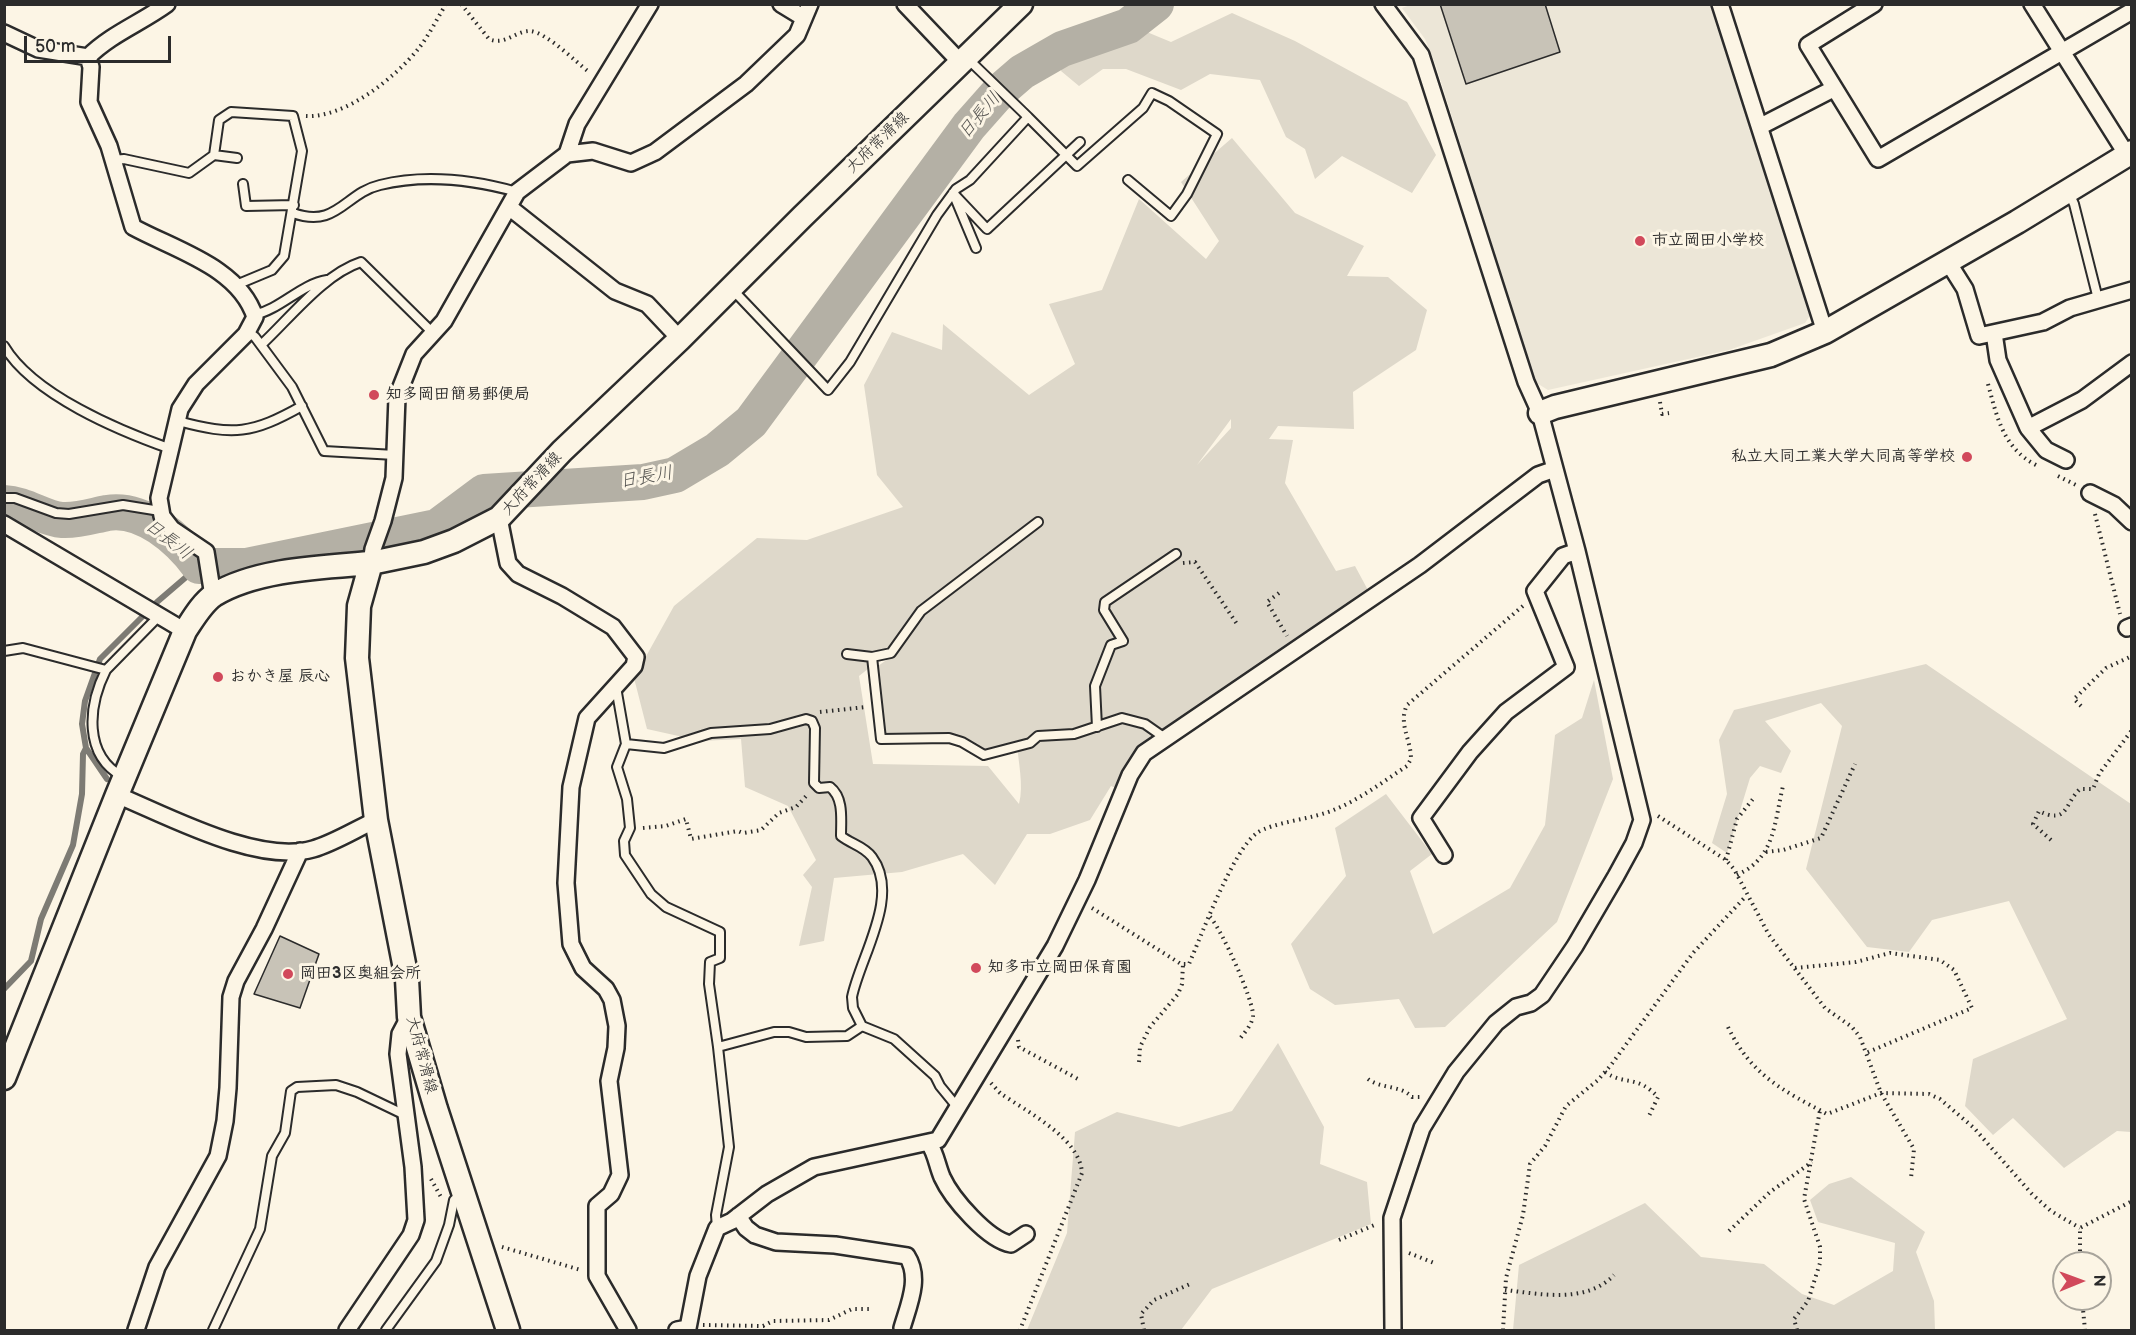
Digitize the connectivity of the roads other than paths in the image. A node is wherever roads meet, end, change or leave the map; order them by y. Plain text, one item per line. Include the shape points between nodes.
1 (167, 4) edge
2 (650, 4) edge
3 (781, 4) edge
4 (905, 4) edge
5 (1021, 4) edge
6 (1383, 4) edge
7 (1720, 4) edge
8 (1874, 4) edge
9 (2032, 4) edge
10 (807, 11) edge
11 (2132, 11) edge
12 (4, 33) edge
13 (2062, 53) junction
14 (88, 57) junction
15 (964, 60) junction
16 (1833, 89) junction
17 (1028, 117) junction
18 (1761, 126) junction
19 (1080, 142) dead end
20 (2129, 153) edge
21 (567, 154) junction
22 (213, 155) junction
23 (1065, 155) junction
24 (237, 158) dead end
25 (113, 160) junction
26 (1128, 180) dead end
27 (243, 184) dead end
28 (2068, 191) junction
29 (518, 192) junction
30 (953, 193) junction
31 (509, 207) junction
32 (294, 209) junction
33 (976, 248) dead end
34 (1948, 262) junction
35 (329, 280) junction
36 (236, 285) junction
37 (731, 288) junction
38 (2132, 290) edge
39 (2098, 299) junction
40 (254, 315) junction
41 (247, 331) junction
42 (1825, 332) junction
43 (433, 333) junction
44 (1994, 333) junction
45 (681, 339) junction
46 (261, 345) junction
47 (4, 346) edge
48 (8, 361) edge
49 (2132, 363) edge
50 (302, 406) junction
51 (1540, 413) junction
52 (178, 421) junction
53 (2028, 428) junction
54 (171, 449) junction
55 (395, 455) junction
56 (2066, 460) dead end
57 (1555, 469) junction
58 (2090, 493) road end
59 (4, 498) edge
60 (160, 511) junction
61 (499, 518) junction
62 (1038, 522) dead end
63 (2132, 522) edge
64 (4, 524) edge
65 (1577, 551) junction
66 (1176, 554) road end
67 (372, 556) junction
68 (212, 585) junction
69 (160, 615) junction
70 (185, 631) junction
71 (4, 651) edge
72 (848, 654) dead end
73 (872, 657) junction
74 (106, 670) junction
75 (615, 686) junction
76 (1097, 727) junction
77 (1165, 738) junction
78 (626, 744) junction
79 (120, 786) junction
80 (376, 820) junction
81 (300, 851) junction
82 (1444, 855) dead end
83 (409, 1017) junction
84 (862, 1026) junction
85 (718, 1047) junction
86 (7, 1064) edge
87 (958, 1108) junction
88 (405, 1115) junction
89 (929, 1143) junction
90 (463, 1193) junction
91 (738, 1216) junction
92 (717, 1228) junction
93 (1026, 1234) dead end
94 (682, 1328) edge
95 (902, 1328) dead end
96 (136, 1330) edge
97 (213, 1330) edge
98 (347, 1330) edge
99 (386, 1330) edge
100 (508, 1330) edge
101 (628, 1330) edge
102 (1394, 1330) edge

1 - 14 street via 144,21 115,34
2 - 21 street via 577,124
3 - 10 street
4 - 15 street
5 - 15 main road, 大府常滑線
6 - 51 street via 1421,55 1526,382
7 - 18 street
8 - 16 street via 1808,45
9 - 13 street
10 - 21 street via 797,34 746,84 655,152 631,163 593,151
11 - 13 street
12 - 14 street via 38,49
13 - 16 street via 1878,159
13 - 20 street
14 - 25 street via 89,102
15 - 17 lane
15 - 37 main road, 大府常滑線
16 - 18 street
17 - 23 lane
17 - 30 lane
18 - 42 street
19 - 23 lane
20 - 28 main road
21 - 29 street
22 - 24 lane
22 - 25 lane via 189,173
22 - 32 lane via 219,120 231,112 293,116 302,151
23 - 26 lane via 1077,166 1143,108 1152,93 1169,100 1217,134 1187,194 1171,216
23 - 30 lane via 987,229
25 - 36 street via 133,227 195,257
27 - 32 lane via 246,206
28 - 34 main road
28 - 39 lane
29 - 31 street
29 - 32 lane via 463,180 390,183 376,186 338,211 319,218
30 - 33 lane
30 - 37 lane via 850,362 828,390
31 - 43 street via 464,290
31 - 45 street via 615,291 647,304
32 - 36 lane via 280,263
34 - 42 main road
34 - 44 street via 1965,289 1979,336
35 - 40 lane via 315,283
35 - 43 lane via 362,262
35 - 46 lane
36 - 40 street
37 - 45 main road, 大府常滑線
38 - 39 street
39 - 44 street via 2043,322
40 - 41 street
41 - 46 lane
41 - 52 street via 196,384 180,409
42 - 51 main road via 1771,355
43 - 55 street via 414,354 397,397
44 - 53 street via 1998,360
45 - 61 main road, 大府常滑線 via 562,451
46 - 50 lane
47 - 48 lane
48 - 54 lane via 44,388 128,434
49 - 53 street via 2082,400
50 - 52 lane via 252,430 232,432
50 - 55 lane via 324,452
51 - 57 street
52 - 54 street
53 - 56 street via 2046,450
54 - 60 street via 159,498
55 - 67 street via 394,478
57 - 65 street
57 - 77 street via 1538,475 1420,565
58 - 63 street via 2114,505
59 - 60 lane via 30,502 56,513 123,505
60 - 68 street via 172,529 206,552
61 - 67 main road, 大府常滑線 via 454,542 424,552
61 - 75 street via 508,563 518,574 613,627 627,643 636,657 634,666
62 - 73 lane via 921,611 891,653
64 - 69 street
65 - 82 street via 1563,556 1535,591 1566,667 1506,711 1433,799 1421,818
65 - 102 street via 1642,820 1635,843 1542,995 1532,1003 1516,1007 1496,1023 1456,1072 1422,1128 1392,1220
66 - 76 lane via 1105,602 1104,610 1123,641 1111,645 1095,686
67 - 68 main road
67 - 80 main road, 大府常滑線 via 359,606 357,658
68 - 70 main road
69 - 70 street
69 - 74 lane
70 - 79 main road
71 - 74 lane via 23,648
72 - 73 lane
73 - 76 lane via 881,739 949,738 984,755 1030,743 1038,736 1074,734
74 - 79 lane via 93,709 93,741
75 - 78 lane
75 - 101 street via 587,718 571,787 566,883 571,944 583,968 606,989 617,1026 609,1081 620,1175 611,1194 597,1206 597,1275
76 - 77 lane via 1129,718
77 - 87 street via 1144,753 1130,775 1055,946
78 - 84 lane via 664,748 711,734 770,729 810,720 815,728 813,770 817,786 837,792 842,836 865,849 879,869 881,907 852,997
78 - 85 lane via 616,767 627,799 630,828 624,842 625,855 651,894 666,907 720,932 720,958 710,962
79 - 81 street via 235,843 266,850
79 - 86 main road
80 - 81 street via 314,849
80 - 83 main road, 大府常滑線 via 407,979
81 - 96 street via 231,997 228,1088 218,1156 157,1267
83 - 88 street via 400,1034 398,1054
83 - 90 main road, 大府常滑線
84 - 85 lane via 847,1036 806,1037 774,1032
84 - 87 lane via 894,1039 935,1076
85 - 92 lane via 729,1147
87 - 89 street via 938,1140
88 - 97 lane via 336,1085 297,1087 291,1091 285,1133 272,1156 260,1229
88 - 98 street via 416,1220 411,1234
89 - 91 street via 814,1167
89 - 93 street via 942,1177 980,1225 1000,1242 1011,1244
90 - 99 lane via 454,1200 436,1261
90 - 100 main road, 大府常滑線
91 - 92 street
91 - 95 street via 755,1235 776,1242 835,1245 907,1256 914,1280
92 - 94 street

